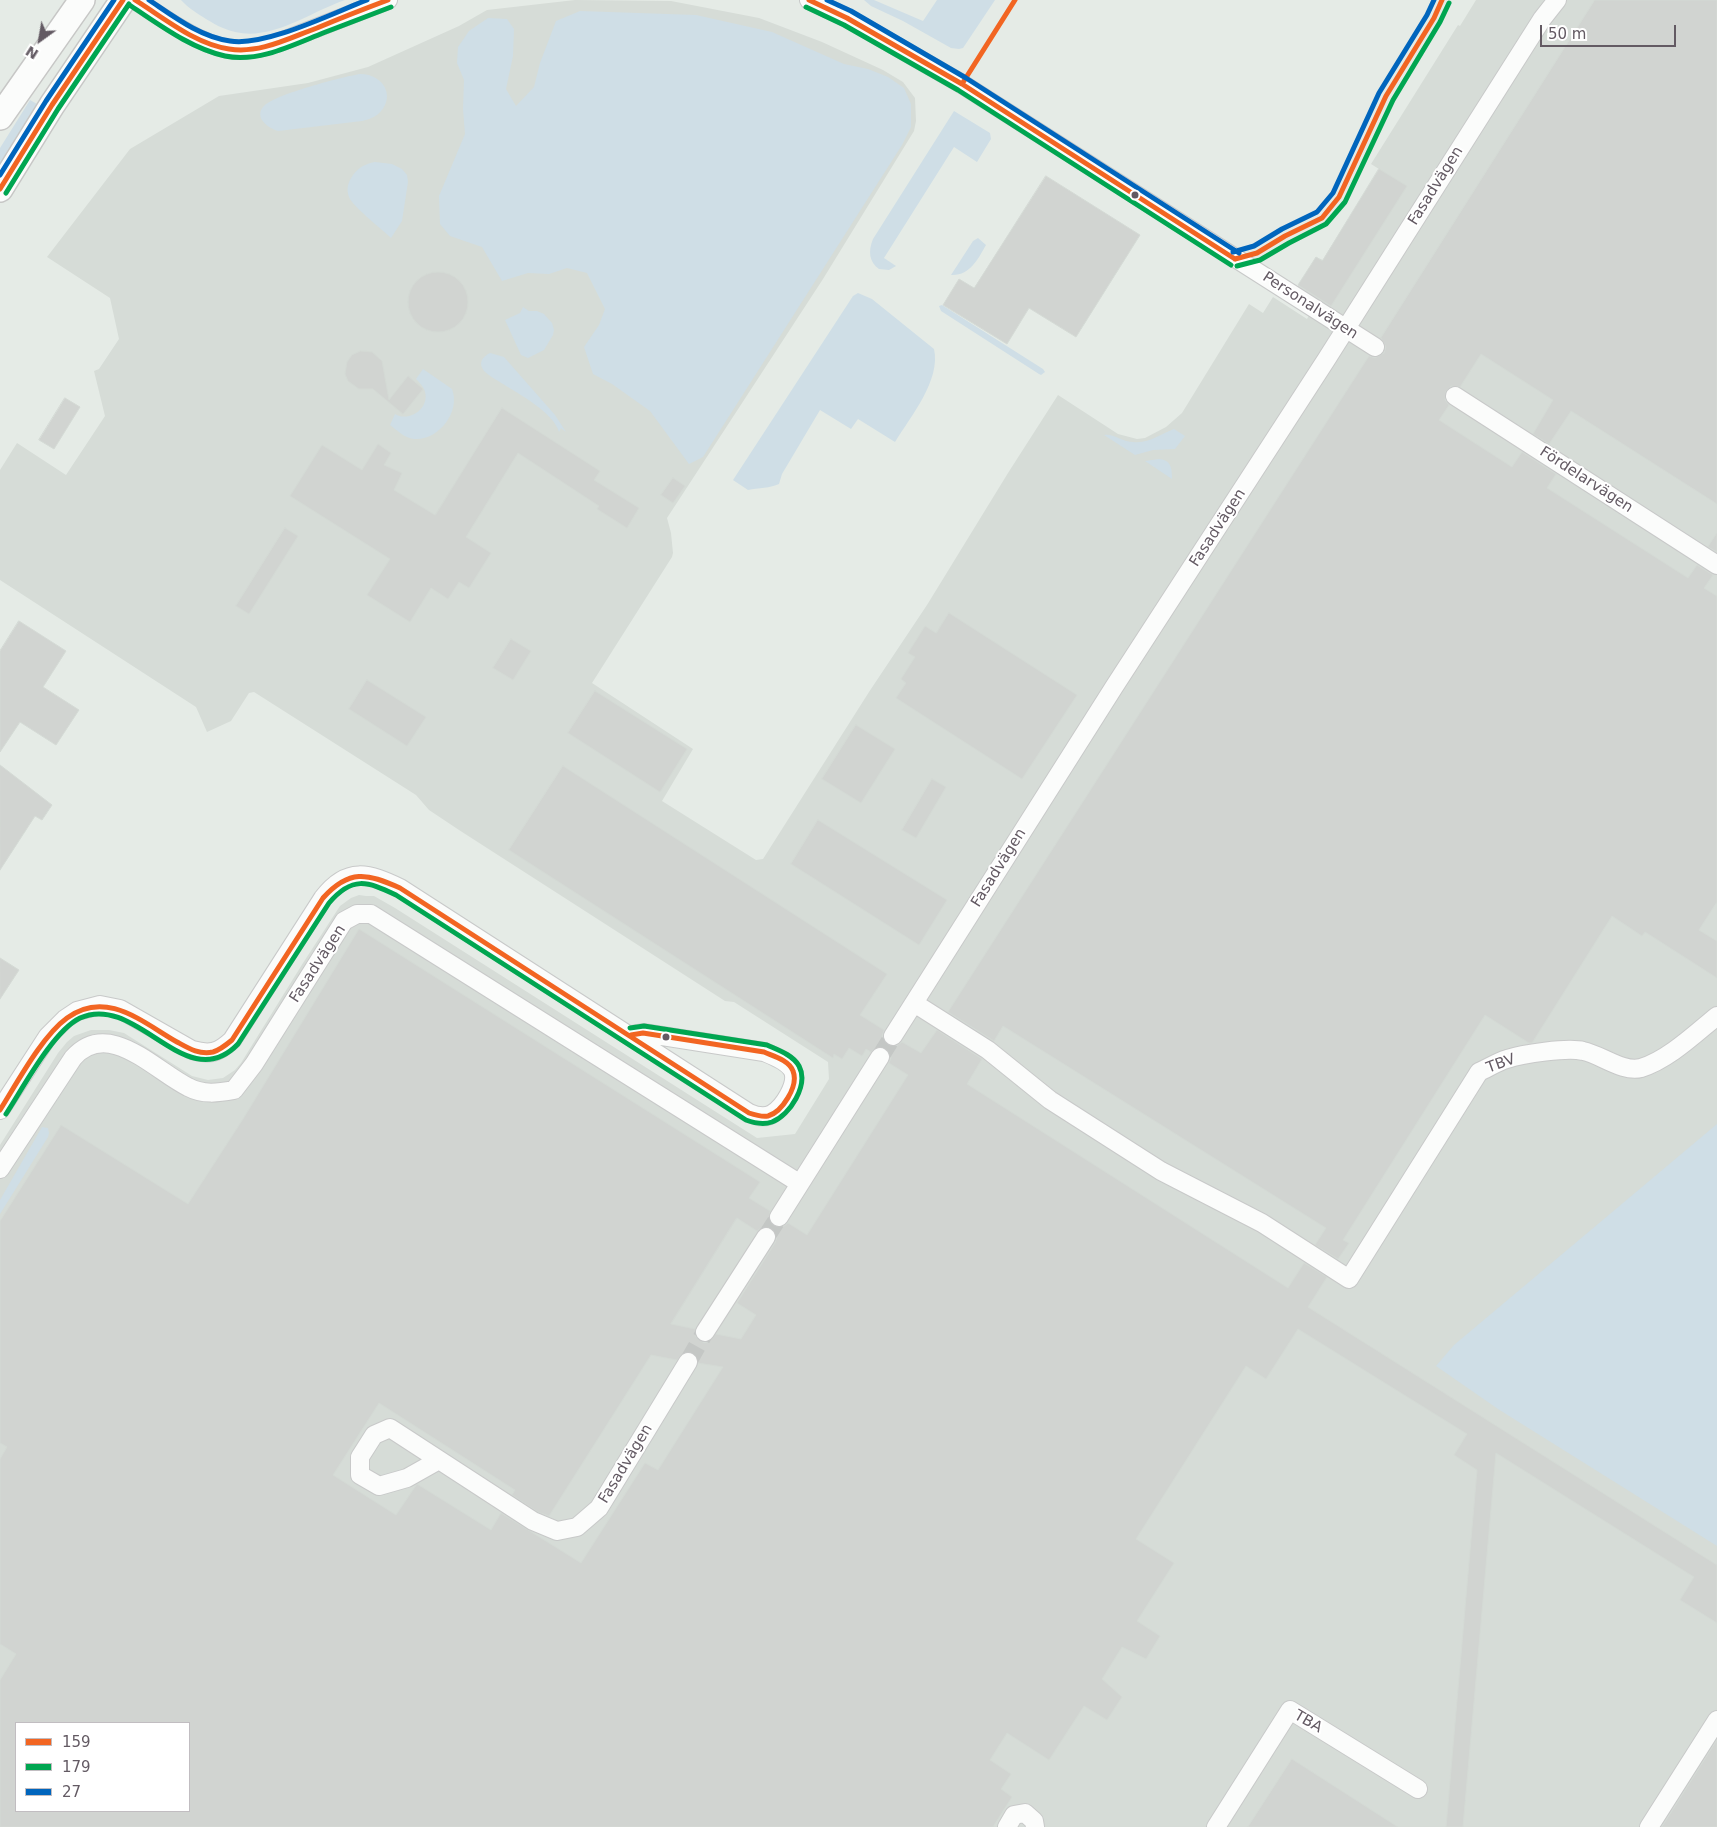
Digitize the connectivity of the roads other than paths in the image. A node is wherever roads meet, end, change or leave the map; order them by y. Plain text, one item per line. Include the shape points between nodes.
1 (82, 0) edge
2 (124, 0) edge
3 (134, 0) edge
4 (388, 0) edge
5 (809, 0) edge
6 (1543, 0) edge
7 (1557, 0) edge
8 (1542, 19) junction
9 (0, 117) edge
10 (0, 189) edge
11 (1346, 329) junction
12 (1375, 347) dead end
13 (1455, 396) dead end
14 (1717, 565) edge
15 (914, 1003) junction
16 (1717, 1016) edge
17 (631, 1036) junction
18 (893, 1036) tunnel mouth
19 (880, 1057) tunnel mouth
20 (0, 1110) edge
21 (0, 1169) edge
22 (799, 1183) junction
23 (779, 1217) tunnel mouth
24 (766, 1237) tunnel mouth
25 (705, 1332) tunnel mouth
26 (688, 1362) tunnel mouth
27 (438, 1460) dead end
28 (1717, 1720) edge
29 (1418, 1789) dead end
30 (1007, 1827) edge
31 (1035, 1827) edge
32 (1216, 1827) edge
33 (1649, 1827) edge

1 - 9 street
2 - 10 street via 52,105
3 - 4 street via 198,39 225,49 241,50 264,48
5 - 11 street, Personalvägen via 847,18 962,84
6 - 8 street, Fasadvägen
7 - 8 street, Fasadvägen
8 - 11 street, Fasadvägen
11 - 12 street, Personalvägen
11 - 15 street, Fasadvägen
13 - 14 street, Fördelarvägen
15 - 16 street, TBV via 988,1050 1050,1100 1161,1171 1262,1222 1349,1279 1479,1072 1508,1059 1562,1049 1583,1051 1622,1066 1640,1069 1661,1058
15 - 18 street, Fasadvägen
17 - 17 street via 759,1117 772,1114 782,1104 795,1080 792,1069 781,1059 764,1052 643,1033
17 - 20 street via 400,888 367,875 356,876 330,888 227,1045 213,1053 202,1053 120,1009 100,1005 90,1007 65,1019 48,1036
19 - 22 street
21 - 22 street, Fasadvägen via 72,1058 90,1044 106,1042 121,1046 189,1088 215,1093 234,1090 254,1064 344,921 357,914 371,914
22 - 23 street
24 - 25 street
26 - 27 street, Fasadvägen via 599,1508 577,1526 557,1530 533,1521
28 - 33 street
29 - 32 street, TBA via 1290,1710
30 - 31 street via 1014,1815 1025,1814 1034,1821

